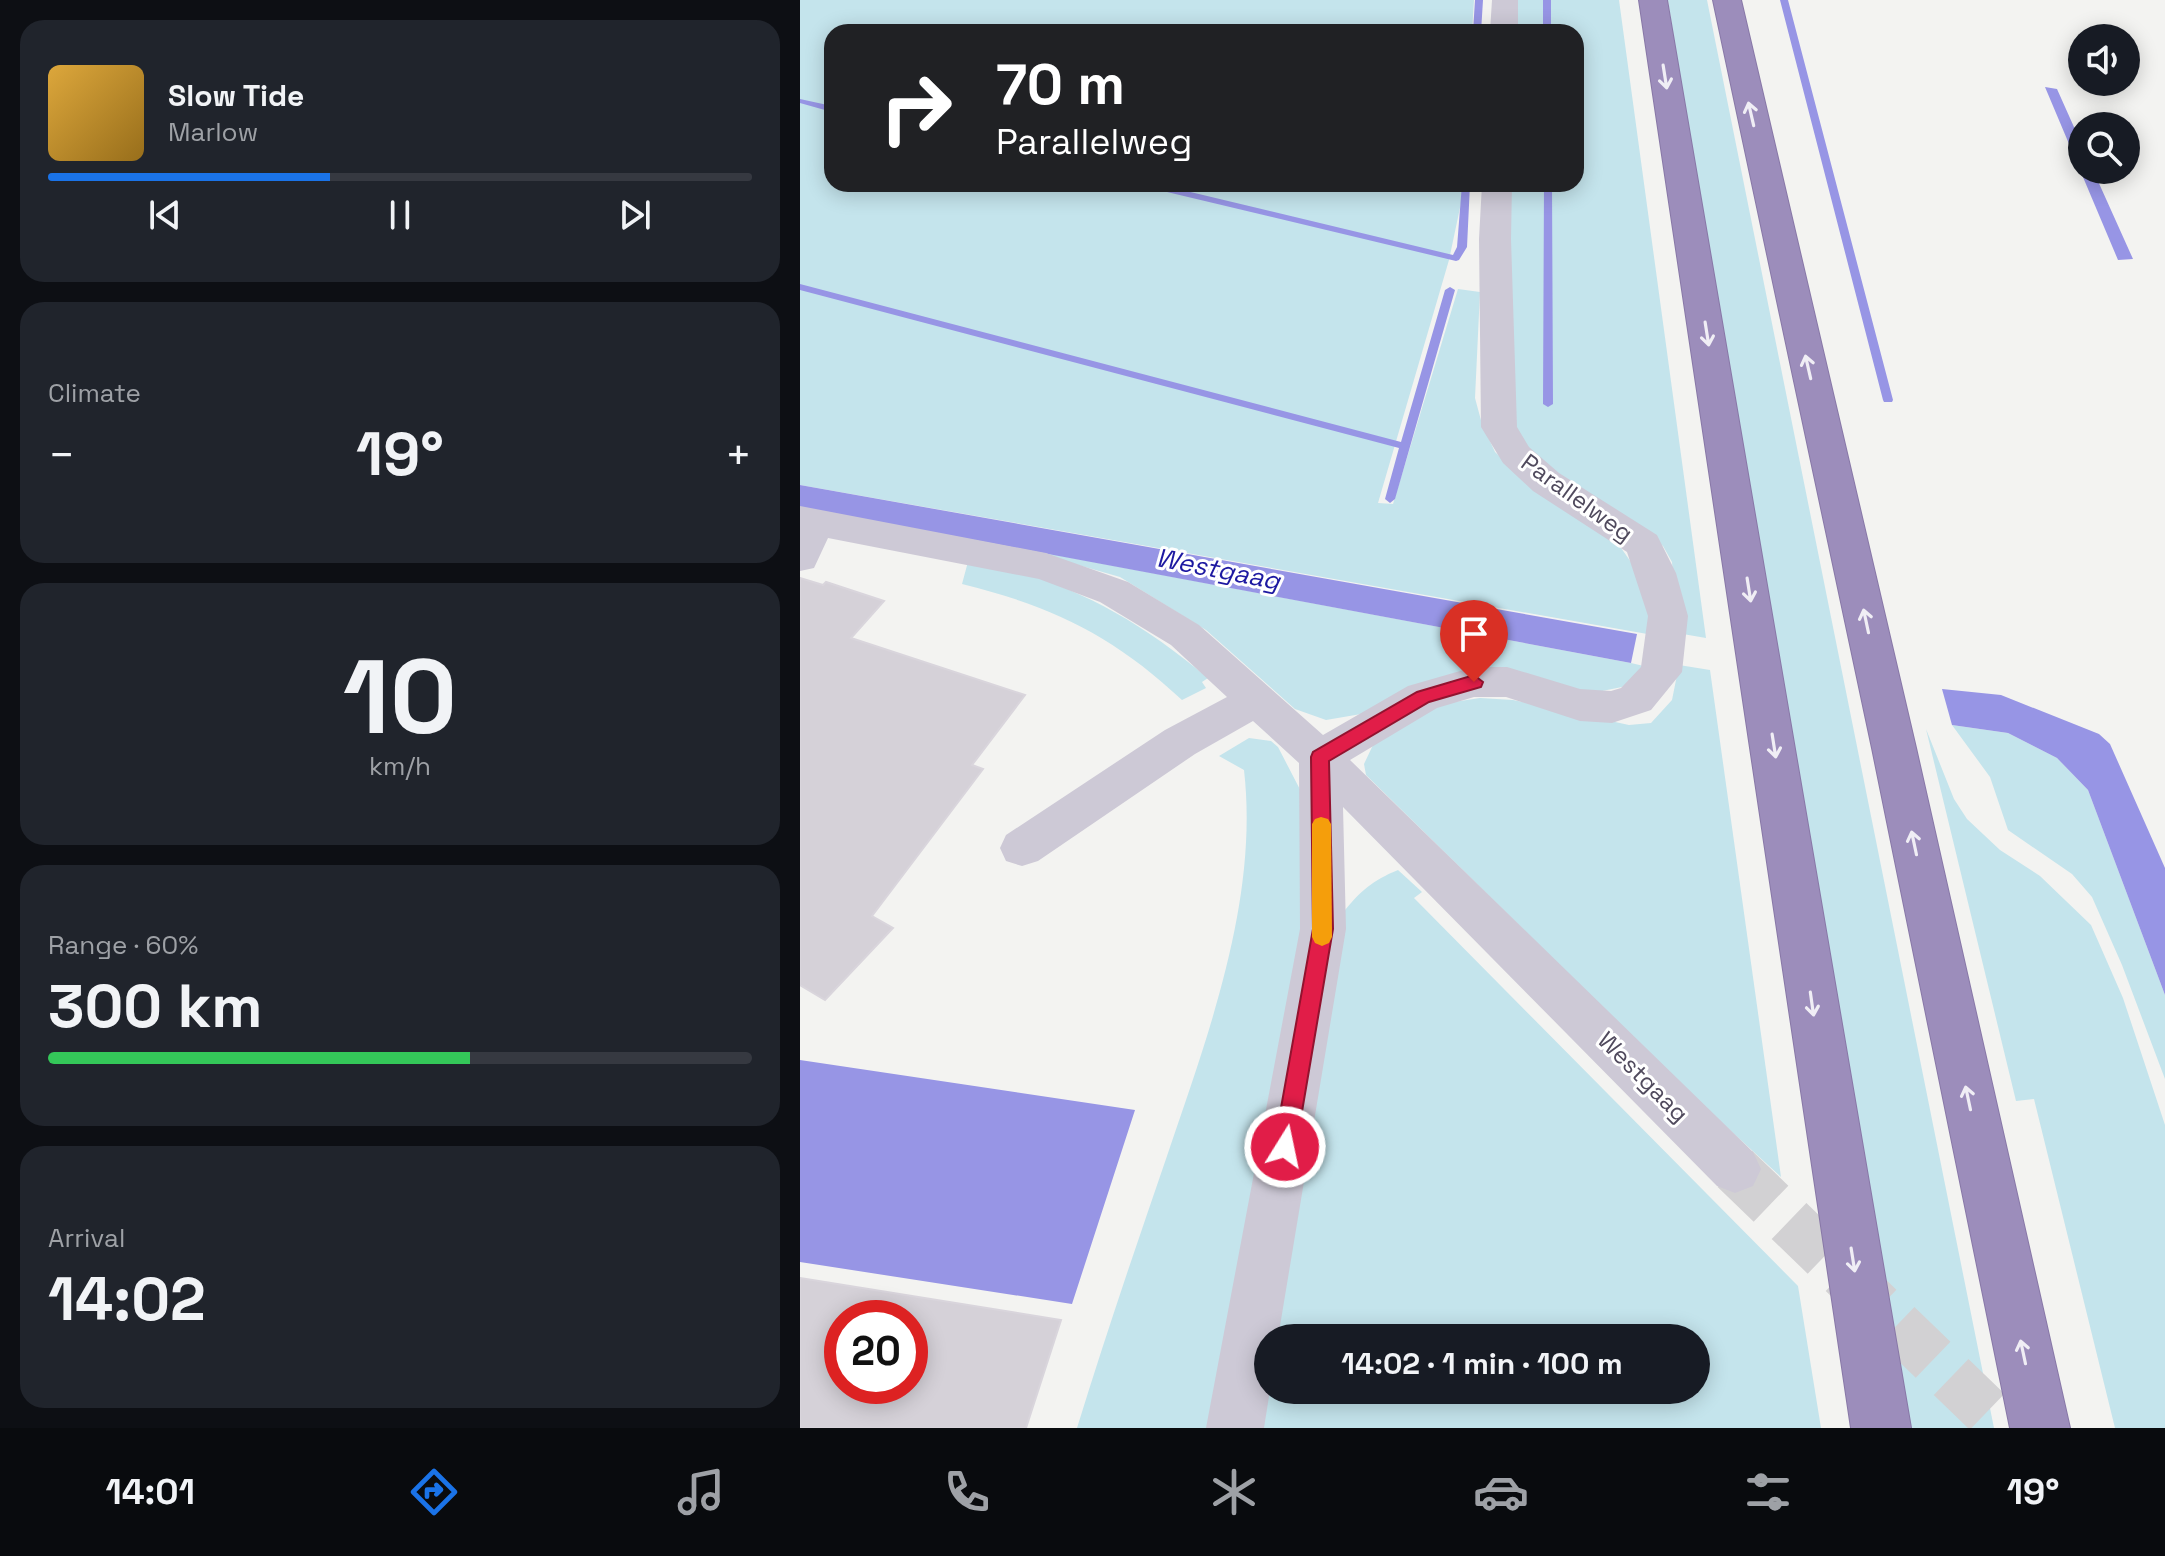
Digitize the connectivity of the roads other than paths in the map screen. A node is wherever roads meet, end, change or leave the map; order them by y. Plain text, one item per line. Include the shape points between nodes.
1 (1505, 0) edge
2 (1653, 0) edge
3 (1727, 0) edge
4 (1504, 24) edge
5 (1497, 192) edge
6 (808, 521) edge
7 (800, 558) edge
8 (1258, 699) junction
9 (1320, 757) junction
10 (1022, 848) dead end
11 (1735, 1169) tunnel mouth
12 (1235, 1428) edge
13 (1881, 1428) edge
14 (2040, 1428) edge

1 - 4 street
2 -> 13 highway
14 -> 3 highway
5 - 9 street, Parallelweg via 1499,427 1516,455 1546,482 1643,544 1668,616 1661,672 1636,699 1612,707 1580,705 1507,682 1474,682 1423,697
6 - 7 street
6 - 8 street, Westgaag via 1046,567 1114,592 1185,635
8 - 9 street, Westgaag
8 - 10 street via 1180,742
9 - 11 street, Westgaag
9 - 12 street via 1323,929

